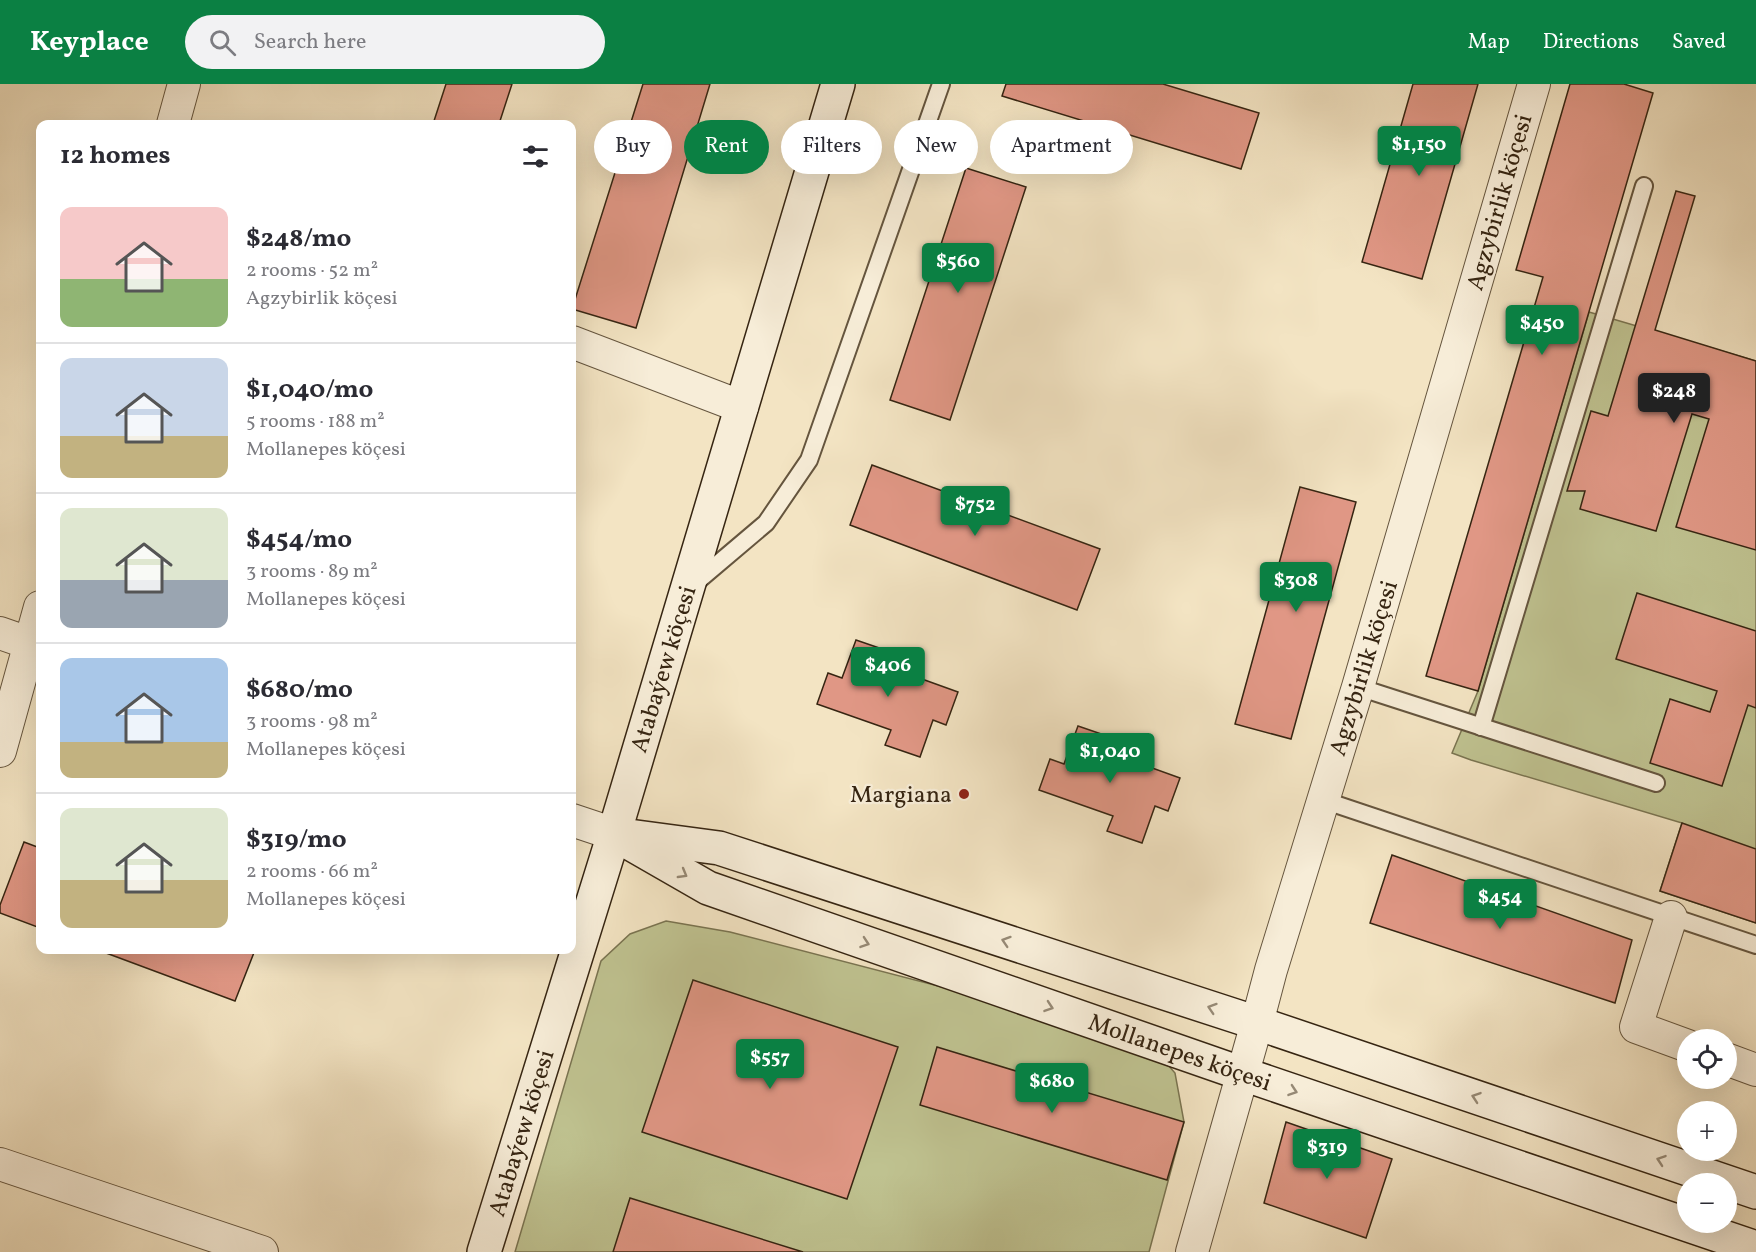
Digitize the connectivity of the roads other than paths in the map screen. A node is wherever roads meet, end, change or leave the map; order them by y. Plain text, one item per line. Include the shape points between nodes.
1 (184, 84) edge
2 (838, 84) edge
3 (941, 84) edge
4 (1534, 84) edge
5 (174, 120) edge
6 (1644, 186) dead end
7 (576, 344) edge
8 (742, 407) junction
9 (687, 590) junction
10 (0, 633) edge
11 (36, 645) edge
12 (1358, 687) junction
13 (1481, 728) junction
14 (0, 751) edge
15 (1656, 783) dead end
16 (1323, 800) junction
17 (576, 821) edge
18 (614, 834) junction
19 (1671, 917) junction
20 (1756, 945) edge
21 (1257, 1023) junction
22 (1677, 1042) edge
23 (1737, 1063) edge
24 (1756, 1070) edge
25 (1243, 1074) junction
26 (0, 1164) edge
27 (1756, 1192) edge
28 (1756, 1248) edge
29 (262, 1252) edge
30 (484, 1252) edge
31 (1192, 1252) edge

1 - 5 street
2 - 8 street, Atabaýew köçesi
3 - 9 lane via 809,460 766,524
4 - 12 street, Agzybirlik köçesi
6 - 13 lane
7 - 8 street
8 - 9 street, Atabaýew köçesi
9 - 18 street, Atabaýew köçesi
10 - 11 street
11 - 14 street
12 - 13 lane
12 - 16 street, Agzybirlik köçesi
13 - 15 lane
16 - 19 lane
16 - 21 street, Agzybirlik köçesi
17 - 18 street, Mollanepes köçesi
21 -> 18 street, Mollanepes köçesi via 719,848
18 -> 25 street, Mollanepes köçesi via 708,888
18 - 30 street, Atabaýew köçesi
19 - 20 lane
19 - 22 street via 1636,1028
21 - 25 street, Agzybirlik köçesi
27 -> 21 street, Mollanepes köçesi
23 - 24 street
25 -> 28 street, Mollanepes köçesi
25 - 31 street, Agzybirlik köçesi
26 - 29 street

